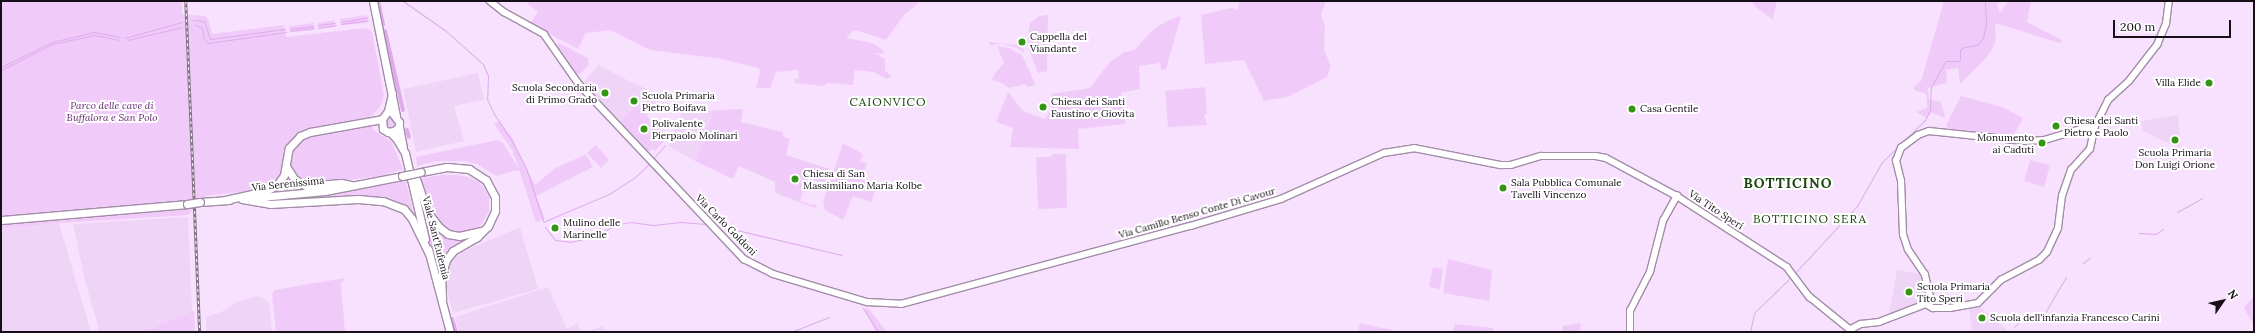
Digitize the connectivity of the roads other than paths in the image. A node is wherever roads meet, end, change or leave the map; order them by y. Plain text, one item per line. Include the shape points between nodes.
1 (374, 1) edge
2 (490, 1) edge
3 (2169, 1) edge
4 (392, 93) junction
5 (396, 116) junction
6 (384, 117) junction
7 (364, 124) junction
8 (2095, 126) junction
9 (382, 127) junction
10 (398, 127) junction
11 (390, 132) junction
12 (404, 151) junction
13 (286, 166) junction
14 (355, 186) junction
15 (1677, 196) junction
16 (242, 199) junction
17 (225, 200) junction
18 (1, 220) edge
19 (485, 229) junction
20 (429, 254) junction
21 (1037, 267) joint
22 (442, 299) junction
23 (1926, 304) junction
24 (1853, 331) edge
25 (450, 332) edge
26 (1630, 332) edge

1 - 4 main road
2 - 21 street, Via Carlo Goldoni via 508,15 544,34 584,89 736,251 765,271 867,302 891,305
3 - 8 street via 2166,24 2158,45 2128,82 2108,100
4 - 5 main road
4 - 6 main road
5 - 6 main road via 390,114
5 - 10 main road
6 - 7 main road
6 - 9 main road
7 - 9 main road
7 - 13 main road via 310,132 300,136 289,148
8 - 23 street via 2090,149 2071,170 2062,196 2058,228 2047,252 2039,260 2005,277 1978,303 1950,308 1933,308
8 - 23 street via 2045,140 1933,130 1920,134 1901,148 1896,161 1901,181 1903,235 1908,250 1925,273 1930,296
9 - 11 main road
10 - 11 main road
10 - 12 main road, Viale Sant'Eufemia
11 - 12 main road, Viale Sant'Eufemia
12 - 19 main road via 428,213 439,227 448,234 459,236
12 - 20 main road, Viale Sant'Eufemia
13 - 14 main road via 294,179 306,186 341,183
13 - 17 main road via 282,180 273,188
14 - 16 main road, Via Serenissima
14 - 19 main road, Via Serenissima, bridge via 454,167 469,169 483,177 492,188 496,202 494,215
15 - 21 street, Via Camillo Benso Conte Di Cavour via 1606,158 1541,156 1511,165 1501,165 1414,148 1394,150 1259,206
15 - 24 street, Via Tito Speri via 1791,270 1818,304
15 - 26 street via 1663,221 1650,272 1630,311
16 - 17 main road, Via Serenissima
16 - 20 main road via 270,204 358,199 388,203 404,209 412,219
17 - 18 main road, Via Serenissima, bridge
19 - 22 main road, Via Serenissima via 449,255 443,265 441,277
20 - 22 main road, Viale Sant'Eufemia
22 - 25 main road, Viale Sant'Eufemia
23 - 24 street via 1879,322 1864,324

